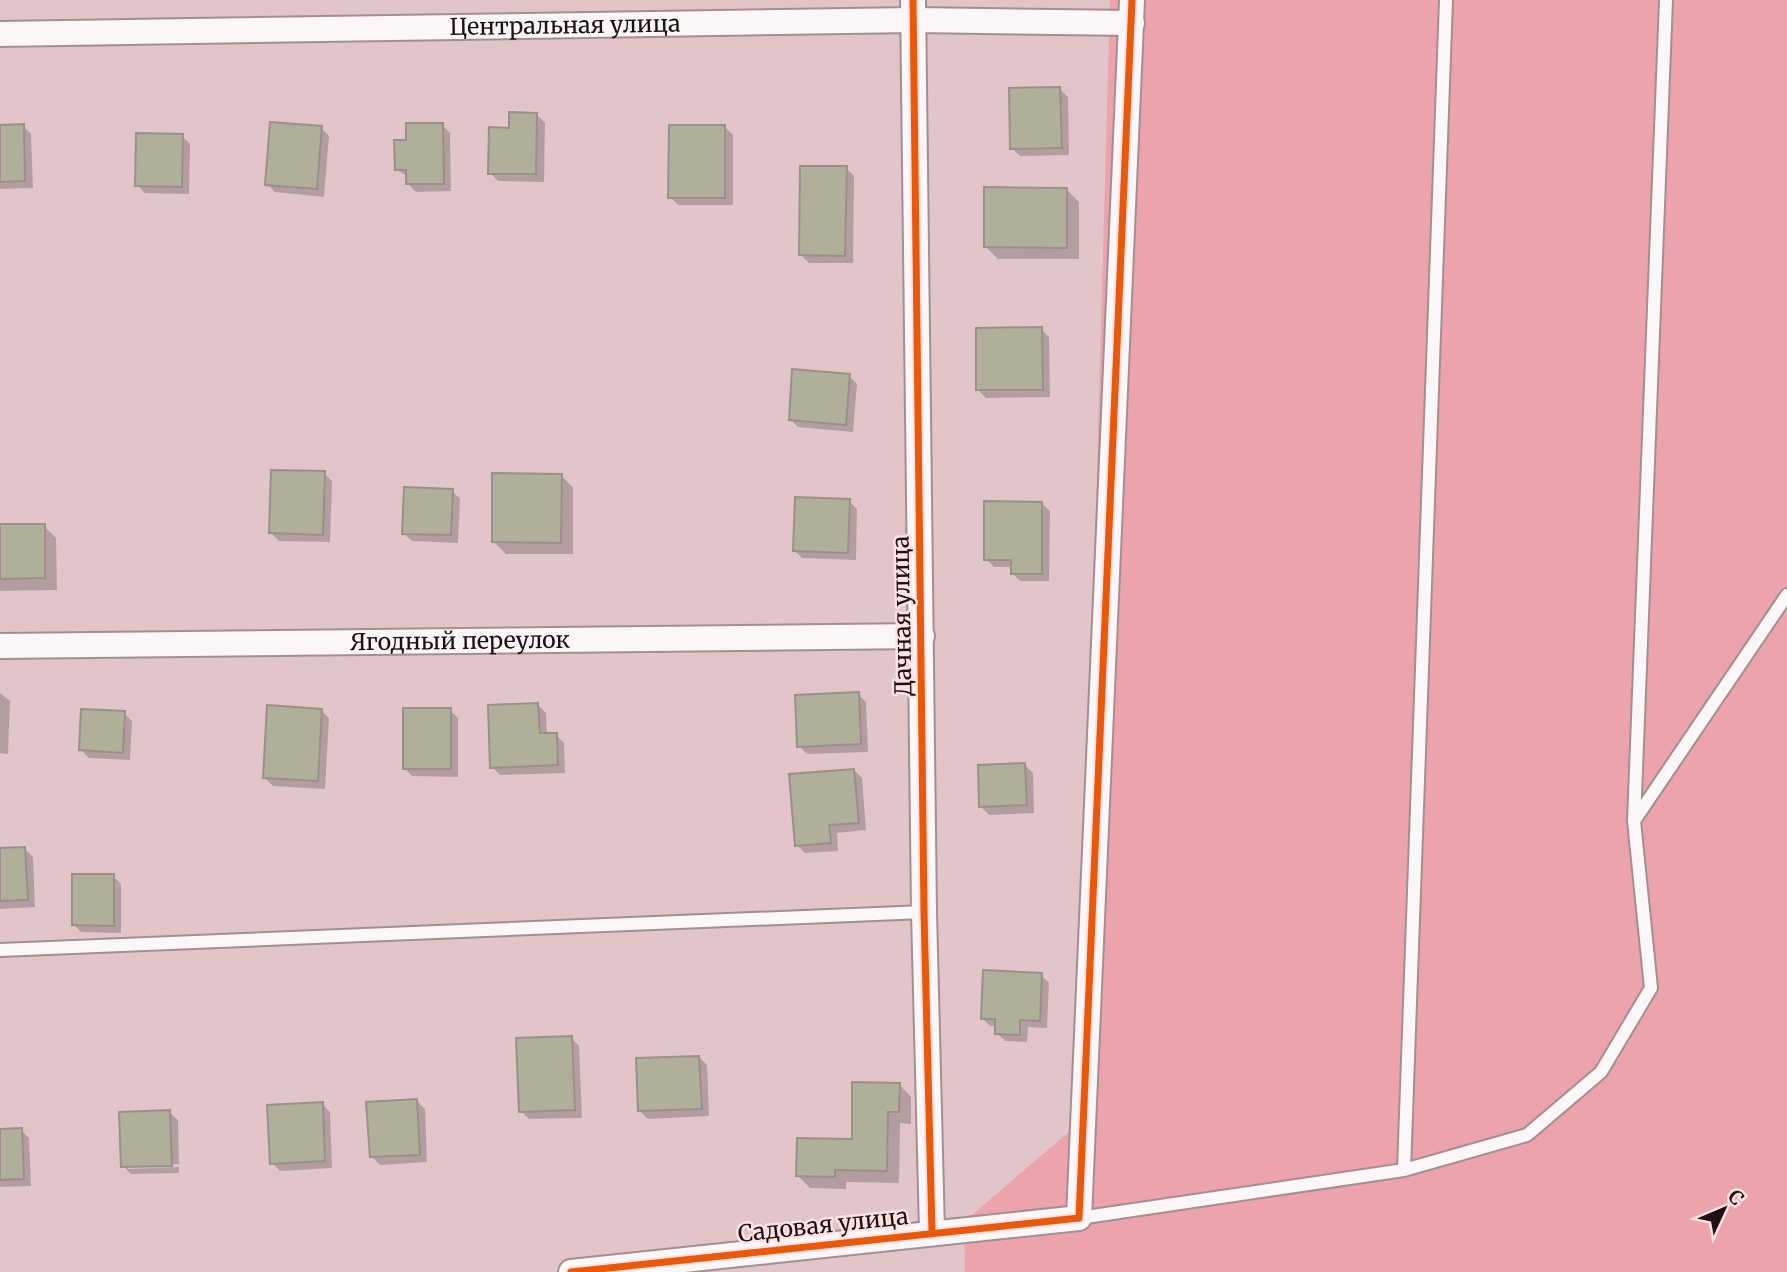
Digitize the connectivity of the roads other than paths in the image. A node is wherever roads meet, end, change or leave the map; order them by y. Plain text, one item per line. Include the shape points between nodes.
1 (1446, 0) edge
2 (1666, 0) edge
3 (914, 10) edge
4 (1132, 12) edge
5 (0, 34) edge
6 (1787, 595) edge
7 (922, 636) junction
8 (0, 646) edge
9 (1634, 821) junction
10 (924, 912) junction
11 (0, 950) edge
12 (1404, 1170) junction
13 (1079, 1218) junction
14 (932, 1232) junction
15 (571, 1272) edge

1 - 12 lane
2 - 9 lane
3 - 4 street, Центральная улица
3 - 5 street, Центральная улица
3 - 7 street, Дачная улица
4 - 13 street
6 - 9 lane
7 - 8 street, Ягодный переулок
7 - 10 street, Дачная улица
9 - 12 lane via 1651,988 1601,1072 1527,1135
10 - 11 lane
10 - 14 street, Дачная улица
12 - 13 lane
13 - 14 street, Садовая улица
14 - 15 street, Садовая улица

